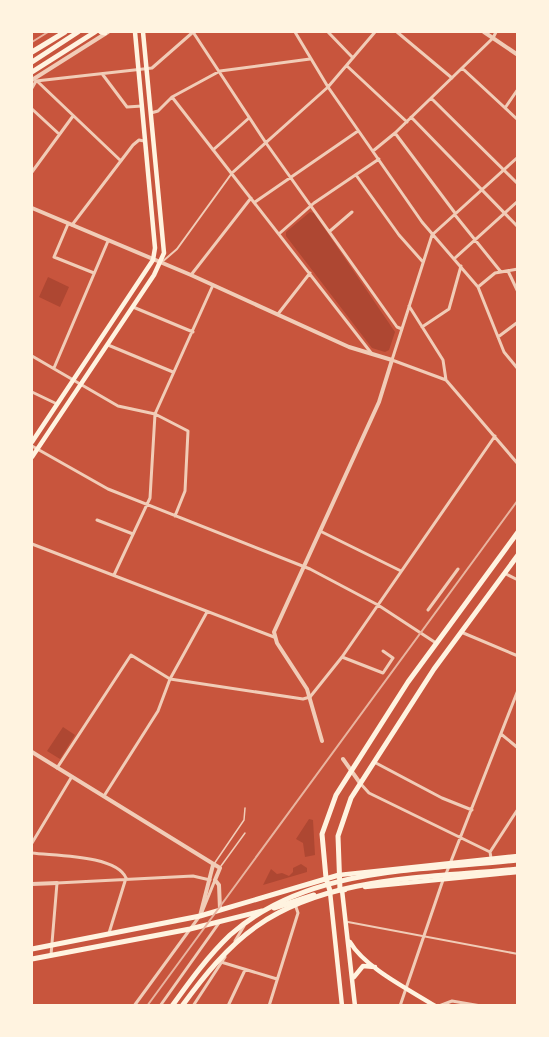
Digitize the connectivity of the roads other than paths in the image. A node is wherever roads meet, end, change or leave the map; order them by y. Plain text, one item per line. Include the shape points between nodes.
1 (66, 32) edge
2 (78, 32) edge
3 (95, 32) edge
4 (104, 32) edge
5 (135, 32) edge
6 (143, 32) edge
7 (193, 32) edge
8 (295, 32) edge
9 (328, 32) edge
10 (375, 32) edge
11 (397, 32) edge
12 (484, 32) edge
13 (496, 32) edge
14 (493, 38) junction
15 (32, 52) edge
16 (518, 55) edge
17 (353, 58) junction
18 (310, 59) junction
19 (32, 62) edge
20 (347, 66) junction
21 (146, 68) junction
22 (462, 68) junction
23 (139, 69) junction
24 (220, 71) junction
25 (32, 72) edge
26 (102, 74) junction
27 (452, 78) junction
28 (34, 80) edge
29 (328, 87) junction
30 (32, 88) edge
31 (518, 89) edge
32 (172, 98) junction
33 (431, 98) junction
34 (142, 105) junction
35 (505, 108) junction
36 (32, 109) edge
37 (151, 112) junction
38 (73, 116) junction
39 (411, 117) junction
40 (249, 118) junction
41 (518, 120) edge
42 (407, 122) junction
43 (358, 131) junction
44 (60, 134) junction
45 (395, 134) junction
46 (146, 141) junction
47 (266, 143) junction
48 (213, 150) junction
49 (372, 151) junction
50 (518, 157) edge
51 (379, 159) junction
52 (121, 161) junction
53 (32, 163) edge
54 (36, 166) junction
55 (504, 170) junction
56 (32, 172) edge
57 (232, 173) junction
58 (356, 175) junction
59 (290, 176) junction
60 (518, 184) edge
61 (482, 190) junction
62 (251, 197) junction
63 (518, 201) edge
64 (255, 202) junction
65 (312, 207) junction
66 (32, 208) edge
67 (352, 212) dead end
68 (504, 213) junction
69 (455, 214) junction
70 (70, 224) junction
71 (518, 227) edge
72 (330, 231) junction
73 (280, 233) junction
74 (432, 235) junction
75 (476, 240) junction
76 (108, 241) junction
77 (455, 258) junction
78 (153, 260) junction
79 (423, 262) junction
80 (161, 263) junction
81 (461, 265) junction
82 (518, 269) edge
83 (508, 271) junction
84 (501, 272) junction
85 (94, 273) junction
86 (310, 273) junction
87 (191, 275) junction
88 (213, 285) junction
89 (478, 287) junction
90 (518, 292) edge
91 (409, 306) junction
92 (133, 308) junction
93 (278, 314) junction
94 (518, 322) edge
95 (422, 327) junction
96 (402, 329) junction
97 (193, 332) junction
98 (498, 337) junction
99 (107, 344) junction
100 (372, 354) junction
101 (32, 356) edge
102 (392, 360) junction
103 (54, 368) junction
104 (518, 369) edge
105 (173, 372) junction
106 (74, 379) junction
107 (446, 380) junction
108 (82, 382) junction
109 (32, 392) edge
110 (57, 404) junction
111 (155, 414) junction
112 (495, 436) junction
113 (32, 442) edge
114 (32, 446) edge
115 (38, 448) junction
116 (32, 457) edge
117 (518, 464) edge
118 (147, 505) junction
119 (175, 516) junction
120 (97, 520) dead end
121 (320, 531) junction
122 (518, 532) edge
123 (133, 534) junction
124 (32, 544) edge
125 (518, 555) edge
126 (303, 566) junction
127 (458, 569) dead end
128 (401, 571) junction
129 (504, 573) junction
130 (114, 575) junction
131 (518, 580) edge
132 (378, 605) junction
133 (428, 610) dead end
134 (207, 612) junction
135 (461, 632) junction
136 (274, 637) junction
137 (436, 643) junction
138 (383, 651) dead end
139 (518, 656) edge
140 (342, 657) junction
141 (170, 679) junction
142 (518, 690) edge
143 (310, 697) junction
144 (516, 698) edge
145 (501, 734) junction
146 (322, 741) dead end
147 (518, 748) edge
148 (32, 752) edge
149 (343, 759) dead end
150 (373, 762) junction
151 (57, 768) junction
152 (352, 770) junction
153 (72, 778) junction
154 (360, 783) junction
155 (103, 797) junction
156 (245, 808) dead end
157 (518, 809) edge
158 (472, 810) junction
159 (245, 833) dead end
160 (461, 838) junction
161 (32, 843) edge
162 (490, 852) junction
163 (32, 854) edge
164 (518, 858) edge
165 (491, 859) junction
166 (451, 862) junction
167 (213, 865) junction
168 (220, 868) junction
169 (518, 871) edge
170 (339, 875) junction
171 (126, 878) junction
172 (326, 878) junction
173 (443, 879) junction
174 (212, 880) junction
175 (57, 883) junction
176 (32, 884) edge
177 (342, 890) junction
178 (330, 891) junction
179 (294, 902) junction
180 (220, 909) junction
181 (200, 915) junction
182 (250, 915) junction
183 (345, 921) junction
184 (220, 922) junction
185 (190, 929) junction
186 (109, 933) junction
187 (422, 937) junction
188 (349, 940) junction
189 (51, 945) junction
190 (32, 949) edge
191 (518, 954) edge
192 (51, 955) junction
193 (32, 959) edge
194 (221, 962) junction
195 (375, 967) junction
196 (245, 970) junction
197 (277, 979) junction
198 (353, 980) junction
199 (406, 987) junction
200 (134, 1005) edge
201 (160, 1005) edge
202 (172, 1005) edge
203 (182, 1005) edge
204 (193, 1005) edge
205 (228, 1005) edge
206 (269, 1005) edge
207 (342, 1005) edge
208 (356, 1005) edge
209 (400, 1005) edge
210 (437, 1005) edge
211 (482, 1005) edge

1 - 15 highway
2 - 19 highway
3 - 25 highway
4 - 28 street
5 - 23 main road
6 - 21 main road
7 - 21 street via 158,63
7 - 24 street
8 - 18 street
9 - 17 street
10 - 17 street
11 - 27 street
12 - 14 street
13 - 14 street
14 - 16 street
14 - 22 street
17 - 20 street
18 - 24 street
18 - 29 street
20 - 29 street
20 - 42 street
21 - 23 street
21 - 37 main road
22 - 27 street
22 - 35 street
23 - 26 street
23 - 34 main road
24 - 32 street
24 - 40 street
26 - 28 street
26 - 34 street via 128,107
27 - 33 street
28 - 30 street
28 - 38 street
29 - 43 street
29 - 47 street
31 - 35 street
32 - 37 street via 158,111
32 - 48 street
33 - 39 street
33 - 55 street
34 - 46 main road
35 - 41 street
36 - 44 street
37 - 80 main road via 164,245
38 - 44 street
38 - 52 street
39 - 42 street
39 - 61 street
40 - 47 street
40 - 48 street
42 - 45 street
43 - 49 street
43 - 59 street
44 - 54 street
45 - 49 street
45 - 69 street
46 - 52 street via 139,140
46 - 78 main road
47 - 57 street
47 - 59 street
48 - 57 street
49 - 51 street
50 - 55 street
51 - 58 street
51 - 74 street
52 - 70 street
53 - 54 street
54 - 56 street
55 - 60 street
55 - 61 street
57 - 62 street
57 - 80 street via 177,249
58 - 65 street
58 - 79 street
59 - 64 street
59 - 65 street
61 - 68 street
61 - 69 street
62 - 64 street
62 - 87 street
63 - 68 street
64 - 73 street
65 - 72 street
65 - 73 street
66 - 70 street
67 - 72 street
68 - 71 street
68 - 75 street
69 - 74 street
69 - 75 street
70 - 76 street
70 - 85 street via 54,257
72 - 96 street
73 - 86 street
74 - 77 street
74 - 79 street
75 - 77 street
75 - 84 street
76 - 78 street
76 - 85 street
77 - 81 street
78 - 80 street
78 - 106 main road
79 - 91 street
80 - 87 street
80 - 92 main road
81 - 89 street
81 - 95 street via 449,309
82 - 83 street
83 - 84 street
83 - 90 street
84 - 89 street
85 - 103 street
86 - 93 street
86 - 100 street
87 - 88 street
88 - 93 street
88 - 97 street
89 - 98 street
91 - 95 street
91 - 96 street
92 - 97 street
92 - 99 main road
93 - 100 street
94 - 98 street
95 - 107 street via 443,360
96 - 102 street
97 - 105 street
98 - 104 street
99 - 105 street
99 - 108 main road
100 - 102 street
101 - 103 street
102 - 107 street
102 - 121 street via 379,402
103 - 106 street
105 - 111 street
106 - 108 street
106 - 110 main road
107 - 112 street
108 - 111 street via 118,406
108 - 115 main road
109 - 110 street
110 - 113 main road
111 - 118 street
111 - 119 street via 186,429 188,434 185,491
112 - 117 street
112 - 128 street
114 - 115 street
115 - 116 main road
115 - 118 street via 108,489
118 - 119 street
118 - 123 street
119 - 126 street
120 - 123 street
121 - 126 street
121 - 128 street
122 - 137 highway
123 - 130 street
124 - 130 street
125 - 129 highway
126 - 132 street
126 - 136 street
127 - 133 street
128 - 132 street
129 - 131 street
129 - 135 highway
130 - 134 street
132 - 137 street
132 - 140 street
134 - 136 street
134 - 141 street
135 - 139 street
135 - 150 highway
136 - 143 street
137 - 152 highway
138 - 140 street via 393,658 383,673
140 - 143 street
141 - 143 street via 230,690
141 - 151 street via 131,655
141 - 155 street via 158,711
142 - 144 street
143 - 146 street
144 - 145 street
145 - 147 street
145 - 158 street
148 - 151 street
149 - 152 street
150 - 154 highway
150 - 158 street
151 - 153 street
152 - 154 street
152 - 172 highway via 332,803 322,834
153 - 155 street
153 - 161 street
154 - 160 street via 369,793
154 - 170 highway via 341,821
155 - 167 street
156 - 167 lane via 244,820
157 - 162 street
158 - 160 street
159 - 168 lane
160 - 162 street
160 - 166 street
162 - 165 street
163 - 171 street via 100,859
164 - 165 main road
164 - 202 highway via 358,877 296,894 232,934
165 - 166 main road
166 - 170 main road
166 - 173 street
167 - 168 street
167 - 174 street
168 - 174 street
169 - 173 main road
169 - 203 highway via 360,886 315,897 275,915 239,940
170 - 172 highway
170 - 177 highway
171 - 174 street via 193,876
171 - 175 street
171 - 186 street
172 - 178 highway
172 - 180 highway
173 - 177 main road
173 - 187 street
174 - 180 street via 219,885
174 - 181 street
175 - 176 street
175 - 189 street
177 - 178 highway
177 - 183 main road
178 - 179 highway
178 - 207 main road
179 - 182 highway
179 - 197 street via 298,913
180 - 181 highway
181 - 185 street
181 - 186 highway
182 - 184 highway
182 - 194 street
183 - 187 street
183 - 188 main road
184 - 185 highway
184 - 201 street
185 - 192 highway
185 - 200 street
186 - 189 highway
187 - 191 street
187 - 199 street
188 - 195 main road
188 - 198 main road
189 - 190 highway
189 - 192 street
192 - 193 highway
194 - 196 street
194 - 204 street
195 - 198 main road via 359,968
195 - 199 main road
196 - 197 street
196 - 205 street
197 - 206 street
198 - 208 main road
199 - 209 street
199 - 210 main road
210 - 211 street via 452,1001

